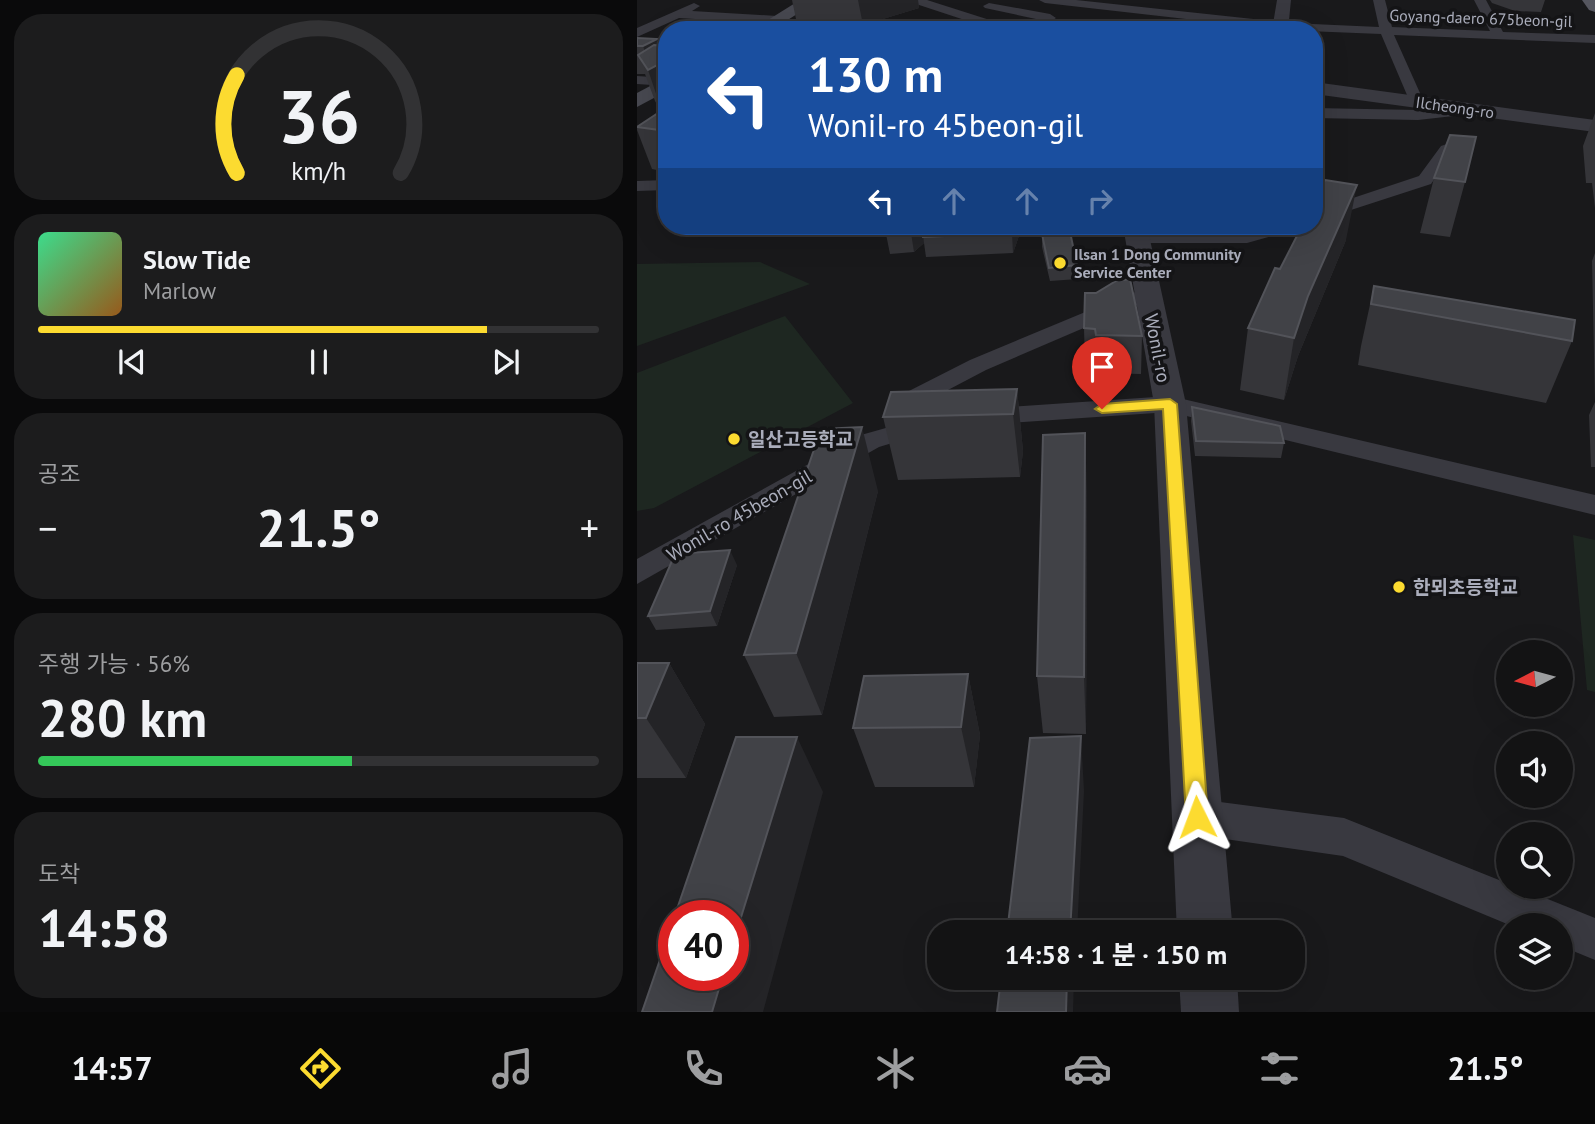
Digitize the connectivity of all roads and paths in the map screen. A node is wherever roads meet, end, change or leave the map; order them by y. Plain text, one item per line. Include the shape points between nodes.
1 (706, 0) edge
2 (811, 0) edge
3 (911, 0) edge
4 (1045, 0) edge
5 (1284, 0) edge
6 (1379, 0) edge
7 (1480, 0) edge
8 (1590, 0) edge
9 (1069, 2) edge
10 (989, 6) dead end
11 (1595, 7) edge
12 (677, 14) junction
13 (1050, 18) junction
14 (777, 20) joint
15 (662, 21) edge
16 (982, 21) edge
17 (1047, 21) edge
18 (1224, 21) edge
19 (1282, 21) edge
20 (658, 23) edge
21 (1323, 30) edge
22 (637, 33) edge
23 (1387, 33) junction
24 (1499, 36) junction
25 (1595, 39) edge
26 (637, 80) edge
27 (658, 82) edge
28 (658, 88) edge
29 (1323, 89) edge
30 (637, 101) edge
31 (1417, 102) junction
32 (1475, 110) junction
33 (1323, 113) edge
34 (1595, 126) edge
35 (1447, 149) edge
36 (658, 185) edge
37 (637, 186) edge
38 (1323, 214) edge
39 (1138, 235) edge
40 (1210, 235) edge
41 (1254, 235) edge
42 (1148, 296) junction
43 (1170, 404) junction
44 (907, 429) junction
45 (1595, 505) edge
46 (637, 573) edge
47 (1197, 817) junction
48 (1204, 920) edge
49 (1595, 939) edge
50 (1209, 990) edge
51 (1210, 1012) edge

1 - 12 street
2 - 14 main road
3 - 16 street
4 - 9 street
5 - 19 street
6 - 23 street
7 - 24 street
8 - 11 main road
9 - 13 street
9 - 18 street
10 - 13 street
12 - 14 street
12 - 15 street
13 - 17 street
20 - 22 street
21 - 23 street, Goyang-daero 675beon-gil
23 - 24 street, Goyang-daero 675beon-gil
23 - 31 street
24 - 25 street, Goyang-daero 675beon-gil
26 - 27 street
28 - 30 main road
29 - 31 street, Ilcheong-ro
31 - 32 street, Ilcheong-ro
32 - 33 street via 1418,115
32 - 34 street, Ilcheong-ro
35 - 38 street via 1425,180
36 - 37 street
39 - 42 street, Wonil-ro
40 - 41 street
42 - 43 street, Wonil-ro
42 - 44 street via 978,365 916,397
43 - 44 street, Wonil-ro 45beon-gil via 936,421
43 - 45 street, Wonil-ro 45beon-gil
43 - 47 street, Wonil-ro
44 - 46 street, Wonil-ro 45beon-gil via 870,440
47 - 48 street, Wonil-ro
47 - 49 street via 1345,836
50 - 51 street

